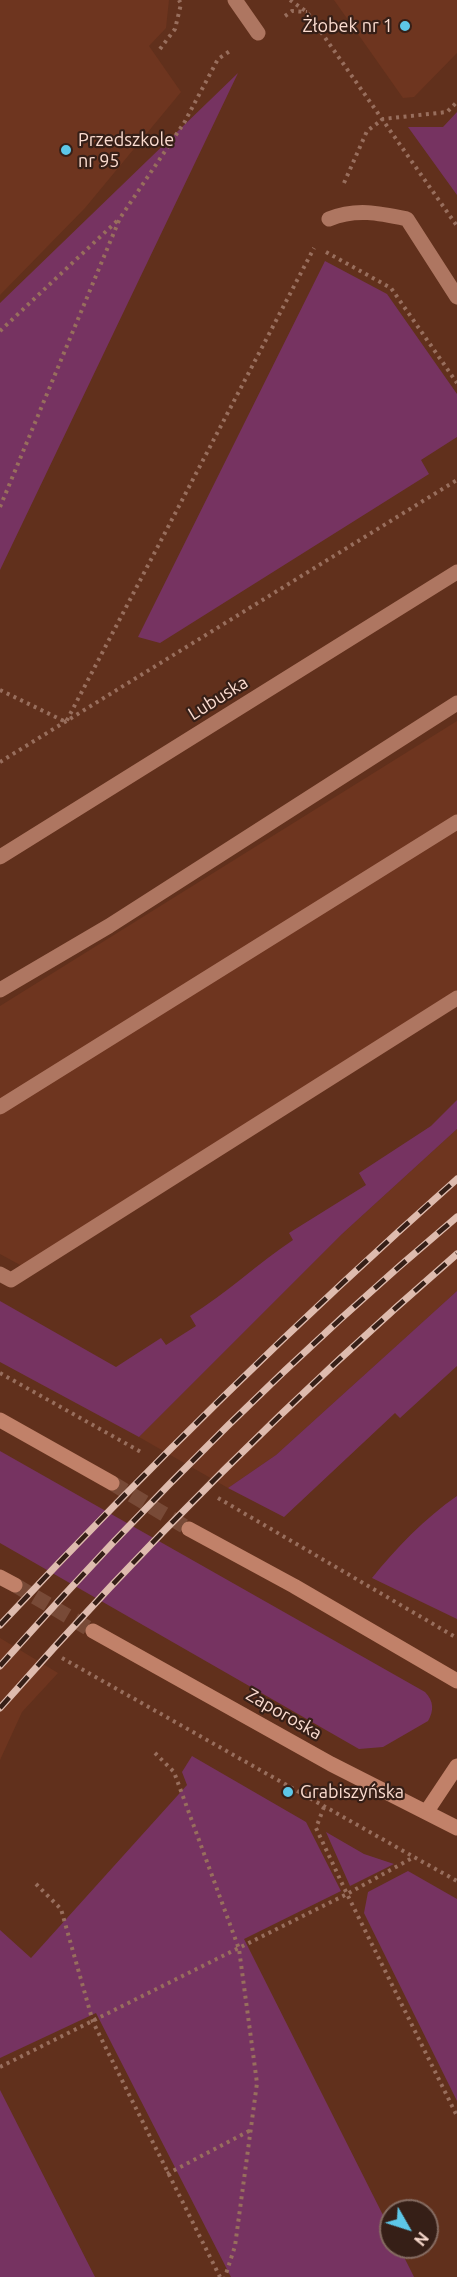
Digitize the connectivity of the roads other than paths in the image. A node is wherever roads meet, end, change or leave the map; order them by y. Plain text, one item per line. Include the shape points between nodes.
1 (235, 0) edge
2 (258, 33) road end
3 (329, 219) dead end
4 (457, 297) edge
5 (457, 572) edge
6 (457, 704) edge
7 (457, 822) edge
8 (0, 858) edge
9 (0, 990) edge
10 (457, 998) edge
11 (0, 1107) edge
12 (0, 1274) edge
13 (0, 1420) edge
14 (112, 1483) tunnel mouth
15 (189, 1529) tunnel mouth
16 (0, 1577) edge
17 (15, 1585) tunnel mouth
18 (93, 1631) tunnel mouth
19 (457, 1681) edge
20 (457, 1766) edge
21 (427, 1811) junction
22 (457, 1828) edge

1 - 2 street
3 - 4 street via 346,212 371,211 407,219
5 - 8 street, Lubuska
6 - 9 street via 110,926
7 - 11 street
10 - 12 street via 11,1280
13 - 14 main road
15 - 19 main road
16 - 17 main road
18 - 21 main road, Zaporoska via 331,1764
20 - 21 main road
21 - 22 main road, Zaporoska

